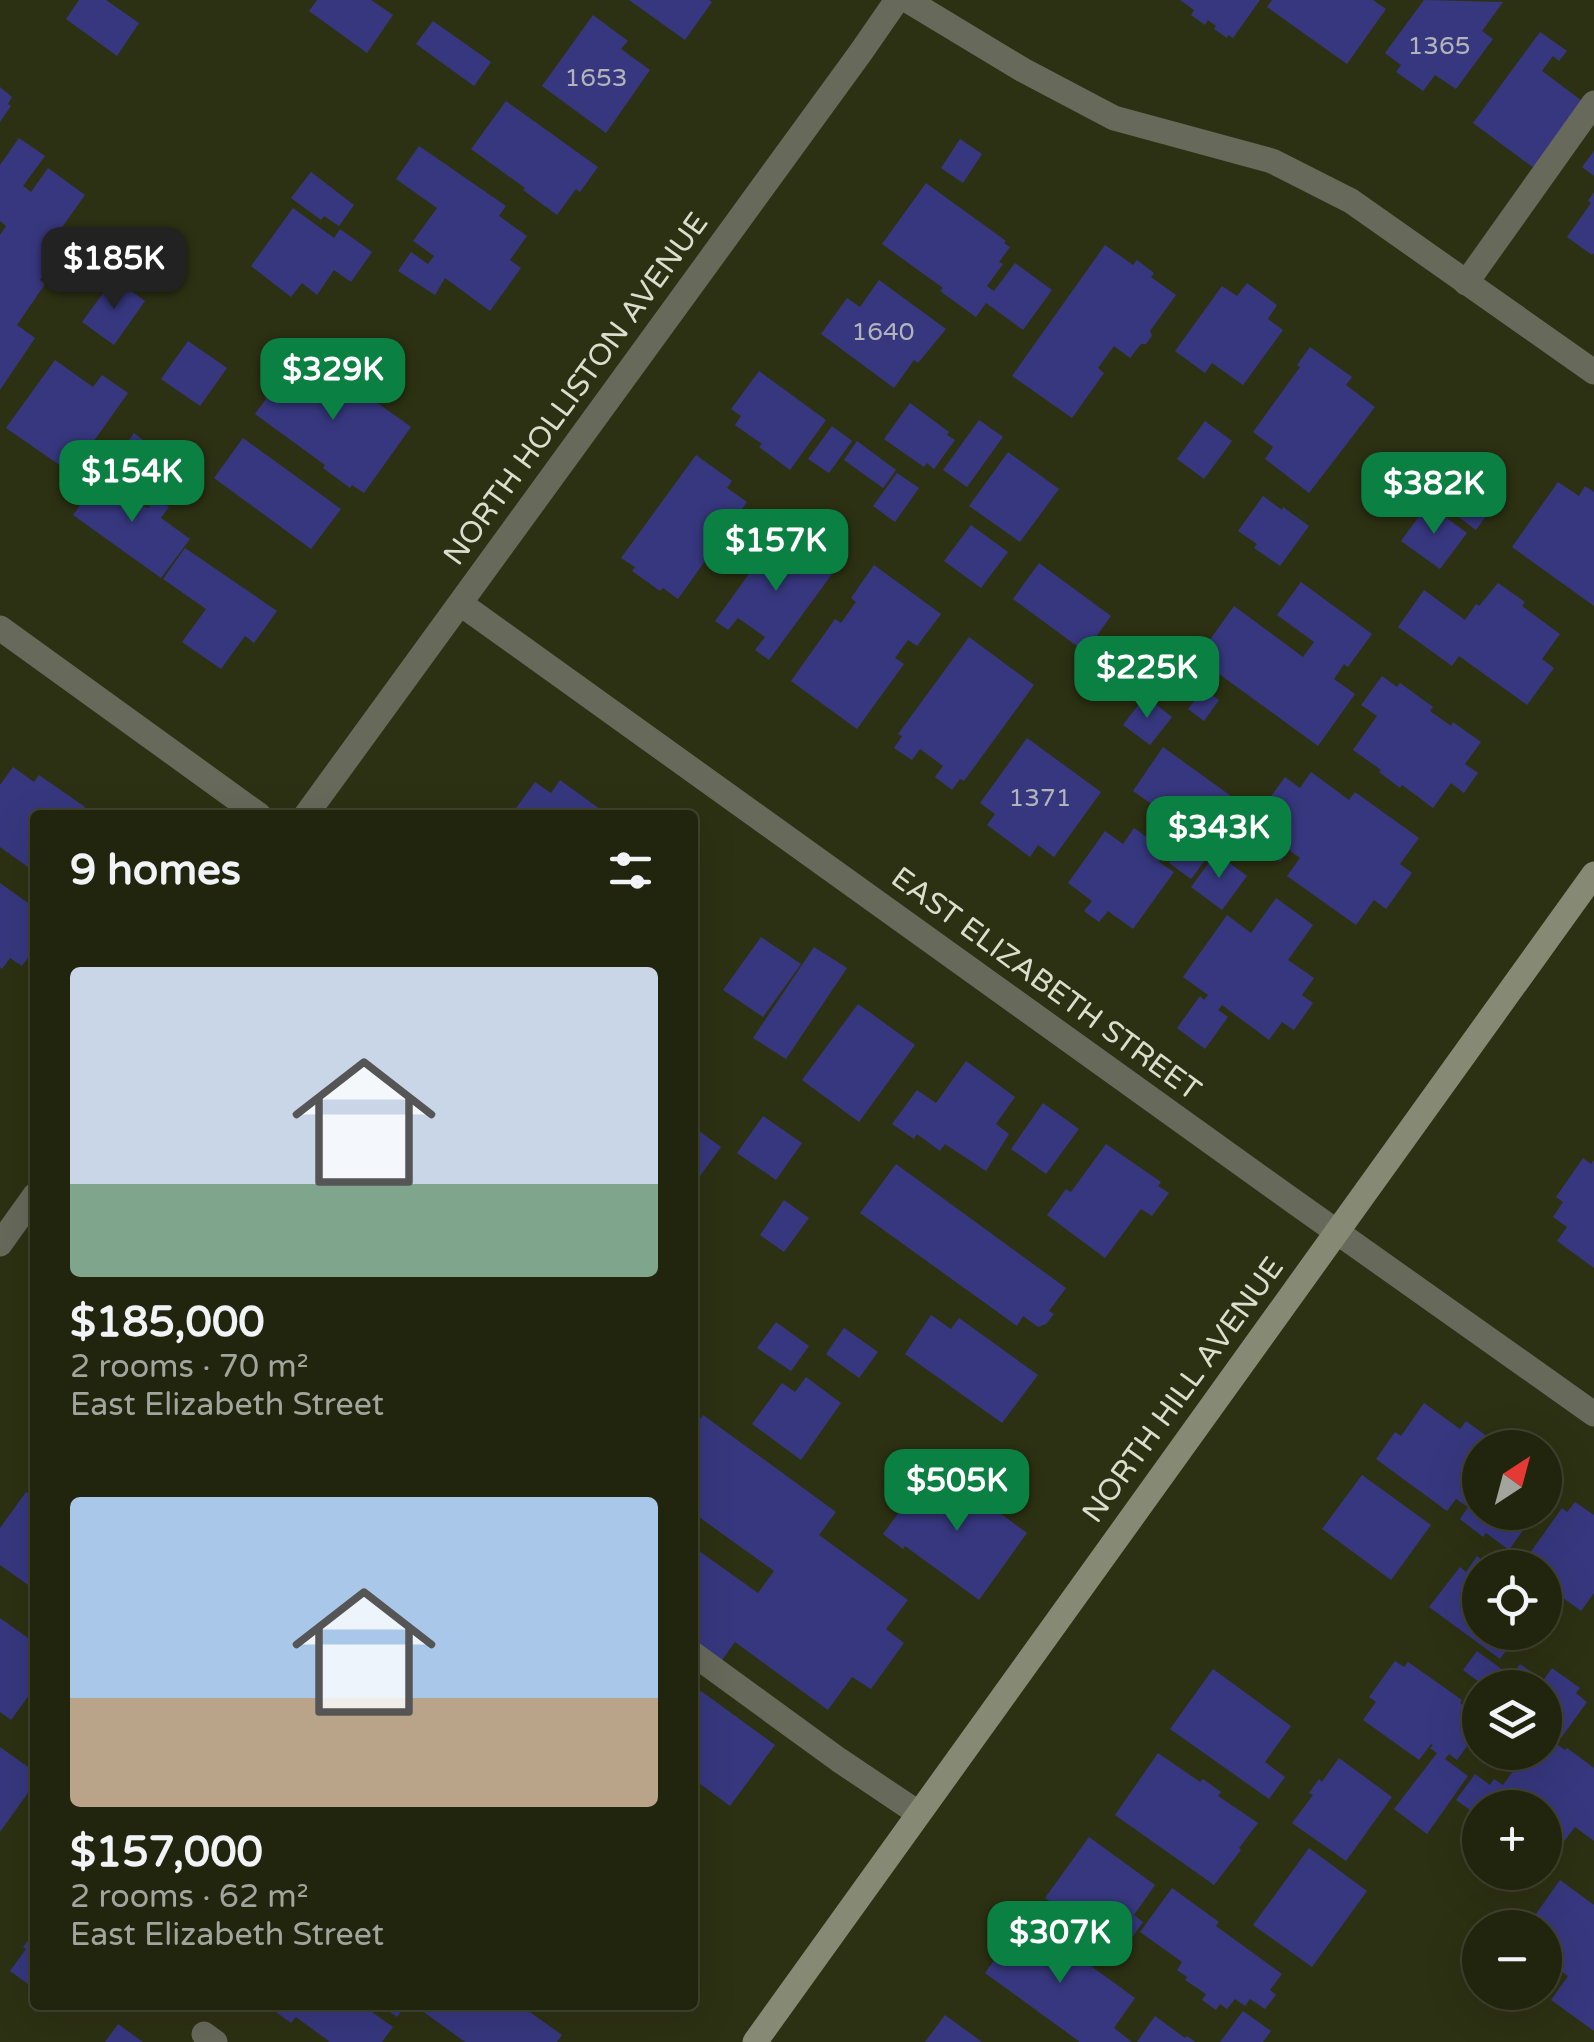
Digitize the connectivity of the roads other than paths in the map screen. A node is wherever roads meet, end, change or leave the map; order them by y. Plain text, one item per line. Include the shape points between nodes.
1 (897, 0) edge
2 (907, 0) edge
3 (1594, 103) edge
4 (1466, 283) junction
5 (1594, 372) edge
6 (461, 604) junction
7 (0, 628) edge
8 (253, 810) edge
9 (310, 810) edge
10 (1594, 874) edge
11 (30, 1202) edge
12 (1337, 1232) junction
13 (0, 1244) edge
14 (1594, 1414) edge
15 (698, 1658) edge
16 (918, 1813) junction
17 (755, 2042) edge

1 - 6 street, NORTH HOLLISTON AVENUE
2 - 4 street via 1114,118 1272,161 1320,185
3 - 4 street
4 - 5 street
6 - 9 street, NORTH HOLLISTON AVENUE
6 - 12 street, EAST ELIZABETH STREET
7 - 8 street
10 - 12 street, NORTH HILL AVENUE
11 - 13 street
12 - 14 street, EAST ELIZABETH STREET
12 - 16 street, NORTH HILL AVENUE
15 - 16 street
16 - 17 street, NORTH HILL AVENUE

